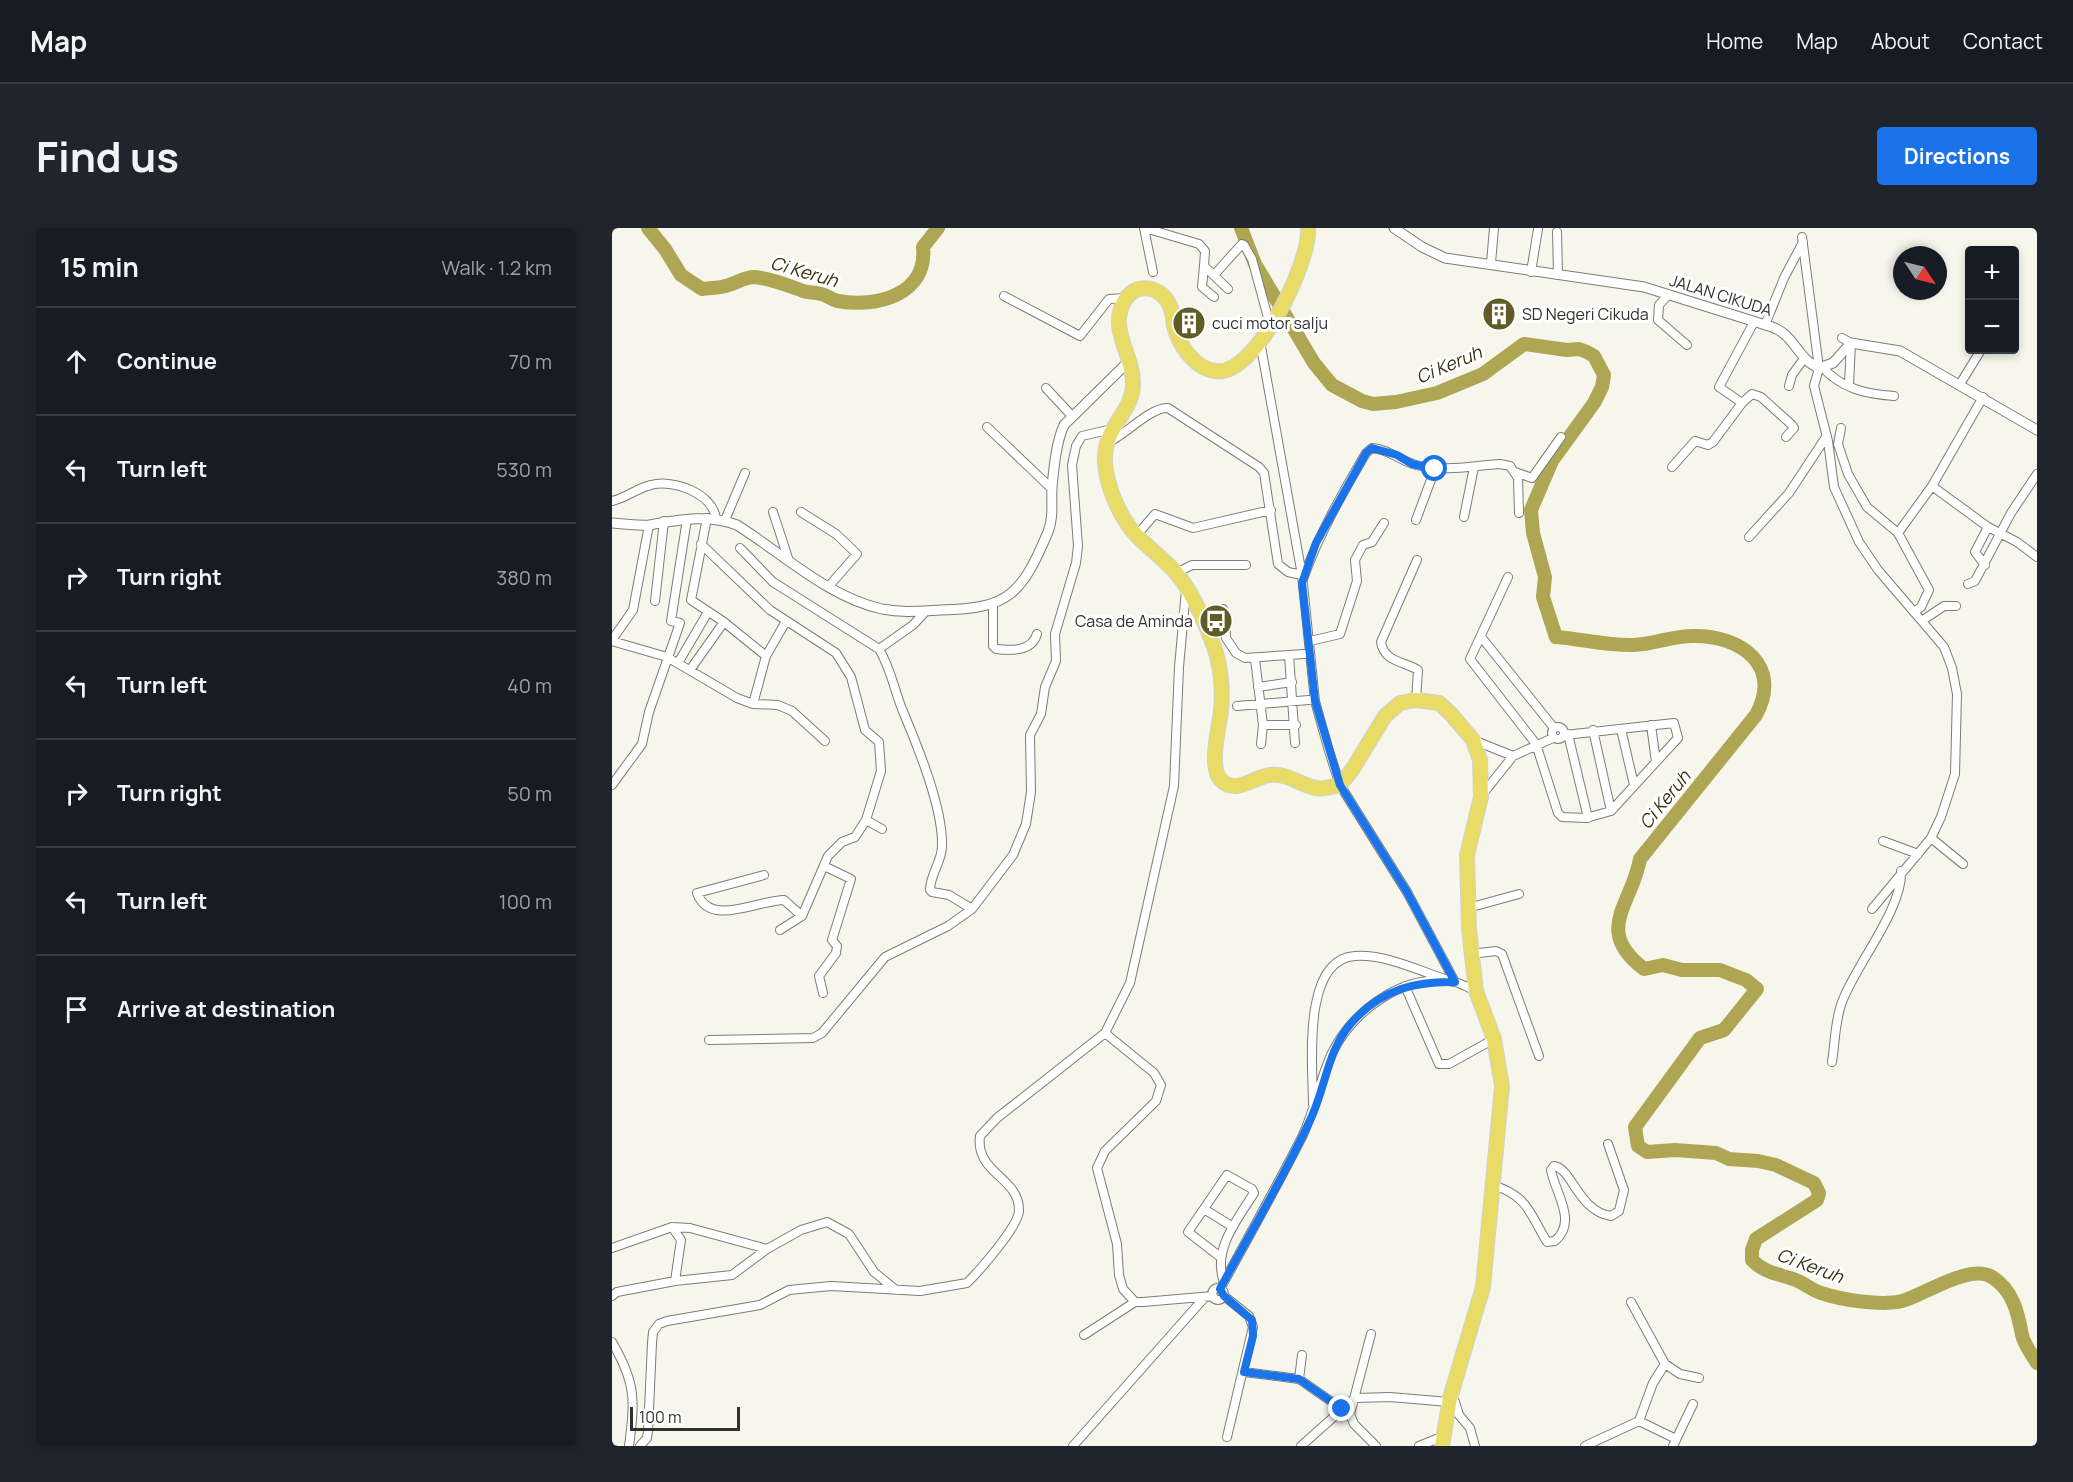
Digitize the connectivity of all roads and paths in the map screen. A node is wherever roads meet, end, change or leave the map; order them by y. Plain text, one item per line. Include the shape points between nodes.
1 (1144, 228) edge
2 (1308, 228) edge
3 (1394, 228) edge
4 (1494, 228) edge
5 (1538, 229) edge
6 (1557, 232) dead end
7 (1491, 263) junction
8 (1204, 266) junction
9 (1153, 272) dead end
10 (1531, 272) junction
11 (1558, 275) junction
12 (1214, 276) junction
13 (1228, 289) dead end
14 (1668, 295) junction
15 (1004, 296) dead end
16 (1214, 297) dead end
17 (1126, 298) junction
18 (1754, 322) junction
19 (1270, 324) junction
20 (1766, 325) junction
21 (1260, 340) junction
22 (1847, 340) junction
23 (1687, 345) dead end
24 (1979, 354) edge
25 (1803, 360) junction
26 (1128, 362) junction
27 (1821, 367) junction
28 (1849, 384) dead end
29 (1960, 384) junction
30 (1789, 386) dead end
31 (1046, 388) dead end
32 (1894, 396) dead end
33 (1983, 397) junction
34 (1742, 403) junction
35 (1071, 415) junction
36 (987, 427) dead end
37 (1841, 428) dead end
38 (1112, 429) junction
39 (2037, 430) edge
40 (1561, 436) dead end
41 (1786, 437) dead end
42 (1826, 437) junction
43 (1105, 444) junction
44 (1672, 466) dead end
45 (1474, 467) junction
46 (1435, 469) junction
47 (745, 472) dead end
48 (1515, 472) junction
49 (2037, 474) edge
50 (1932, 486) junction
51 (1052, 489) junction
52 (612, 501) edge
53 (1271, 510) junction
54 (773, 512) dead end
55 (801, 512) dead end
56 (1519, 513) dead end
57 (1464, 517) dead end
58 (687, 519) junction
59 (716, 519) junction
60 (1416, 520) dead end
61 (664, 521) junction
62 (612, 523) edge
63 (1384, 523) dead end
64 (649, 525) junction
65 (1988, 527) junction
66 (1898, 533) junction
67 (2001, 534) junction
68 (1136, 536) junction
69 (1749, 537) dead end
70 (701, 544) junction
71 (740, 548) dead end
72 (2037, 557) edge
73 (1417, 560) dead end
74 (789, 561) junction
75 (1246, 565) dead end
76 (1984, 565) junction
77 (1176, 573) junction
78 (1508, 577) dead end
79 (1302, 579) junction
80 (1968, 584) dead end
81 (829, 586) junction
82 (1186, 587) junction
83 (655, 601) dead end
84 (993, 604) junction
85 (1956, 606) dead end
86 (708, 612) junction
87 (1914, 612) junction
88 (924, 613) junction
89 (1200, 615) junction
90 (1923, 620) junction
91 (723, 622) junction
92 (785, 622) junction
93 (1037, 634) dead end
94 (1482, 638) junction
95 (612, 641) edge
96 (1310, 641) junction
97 (879, 649) junction
98 (1304, 654) dead end
99 (1289, 655) junction
100 (766, 656) junction
101 (667, 657) junction
102 (1255, 659) junction
103 (678, 663) junction
104 (690, 670) junction
105 (1292, 682) junction
106 (1258, 687) junction
107 (1309, 700) dead end
108 (1416, 700) junction
109 (1294, 702) junction
110 (753, 704) junction
111 (1260, 705) junction
112 (1237, 706) dead end
113 (1263, 725) junction
114 (1296, 725) junction
115 (1651, 725) junction
116 (1554, 728) junction
117 (1621, 729) junction
118 (1593, 730) junction
119 (1566, 735) junction
120 (1553, 738) junction
121 (1473, 740) junction
122 (825, 741) dead end
123 (1296, 743) dead end
124 (1262, 744) dead end
125 (1536, 744) junction
126 (1512, 756) junction
127 (1656, 762) junction
128 (612, 785) edge
129 (1340, 785) junction
130 (1634, 785) junction
131 (1481, 796) junction
132 (1611, 811) junction
133 (1588, 818) junction
134 (866, 820) junction
135 (882, 829) dead end
136 (1931, 838) junction
137 (1883, 841) dead end
138 (1918, 854) junction
139 (1963, 864) dead end
140 (824, 866) junction
141 (1901, 871) junction
142 (764, 875) dead end
143 (1519, 894) dead end
144 (1468, 908) junction
145 (972, 909) junction
146 (1872, 909) dead end
147 (802, 916) junction
148 (780, 930) dead end
149 (1471, 954) junction
150 (1455, 982) junction
151 (1405, 986) junction
152 (1476, 991) junction
153 (823, 993) dead end
154 (1105, 1033) junction
155 (1494, 1039) junction
156 (709, 1040) dead end
157 (1539, 1056) dead end
158 (1832, 1062) dead end
159 (1313, 1114) junction
160 (1608, 1144) dead end
161 (1492, 1185) junction
162 (1204, 1209) junction
163 (672, 1227) junction
164 (1233, 1227) junction
165 (612, 1248) edge
166 (767, 1249) junction
167 (1220, 1256) junction
168 (675, 1281) junction
169 (1223, 1289) junction
170 (898, 1291) junction
171 (612, 1296) edge
172 (1209, 1296) junction
173 (1135, 1302) junction
174 (1630, 1302) dead end
175 (1371, 1334) dead end
176 (1084, 1335) dead end
177 (612, 1342) edge
178 (1302, 1355) dead end
179 (1665, 1364) junction
180 (1244, 1372) junction
181 (1700, 1378) dead end
182 (1299, 1379) junction
183 (1355, 1398) junction
184 (1450, 1400) junction
185 (1693, 1404) dead end
186 (1342, 1409) junction
187 (1639, 1421) junction
188 (1227, 1437) dead end
189 (1443, 1441) edge
190 (1674, 1442) edge
191 (629, 1446) edge
192 (639, 1446) edge
193 (1073, 1446) edge
194 (1301, 1446) edge
195 (1376, 1446) edge
196 (1419, 1446) edge
197 (1474, 1446) edge
198 (1585, 1446) edge

1 - 8 street via 1199,244 1205,251
1 - 9 street
2 - 19 highway via 1305,253 1288,296
3 - 7 street, JALAN CIKUDA via 1438,255
4 - 7 street
5 - 10 street
6 - 11 street
7 - 10 street, JALAN CIKUDA
8 - 12 street
8 - 16 street via 1202,287
10 - 11 street, JALAN CIKUDA
11 - 14 street, JALAN CIKUDA via 1644,287
12 - 13 street
12 - 19 street via 1245,245
14 - 18 street, JALAN CIKUDA
14 - 23 street via 1659,305 1658,320
15 - 17 street via 1080,336 1109,299
17 - 21 highway via 1137,290 1159,291 1172,308 1175,328 1188,354 1205,368 1215,371 1237,365
17 - 26 highway via 1119,325
18 - 20 street, JALAN CIKUDA
18 - 34 street via 1719,387
19 - 21 highway
20 - 25 street, JALAN CIKUDA via 1789,336
20 - 27 street via 1802,239
21 - 79 street
22 - 27 street via 1833,363
22 - 28 street
22 - 29 street via 1900,351
24 - 29 street
25 - 27 street
25 - 30 street
26 - 35 street
26 - 38 highway via 1132,391
27 - 32 street via 1845,386
27 - 42 street via 1814,386
29 - 33 street
31 - 35 street
33 - 39 street
33 - 50 street
34 - 41 street via 1755,393 1761,397 1794,428
34 - 44 street via 1713,442 1708,445 1695,441
35 - 51 street via 1059,434
36 - 51 street
37 - 66 street via 1838,444 1848,474 1867,507
38 - 43 highway
38 - 145 street via 1082,436 1076,446 1072,465 1078,546 1055,634 1056,661 1045,687 1041,714 1030,735 1030,808 1013,855
40 - 48 street via 1532,478
42 - 69 street via 1789,493
42 - 87 street via 1830,473 1850,522 1878,570
43 - 53 street via 1152,412 1168,408 1259,467 1264,473
43 - 68 highway via 1111,490
45 - 46 street
45 - 48 street via 1500,464
45 - 57 street
46 - 60 street
46 - 79 street via 1372,448 1316,543
47 - 59 street
48 - 56 street
49 - 67 street
50 - 65 street
50 - 66 street
51 - 84 street via 1054,509 1049,529 1028,574 1006,599
52 - 59 street via 651,485 664,484 695,492 710,504
53 - 68 street via 1193,528 1155,514
53 - 79 street via 1279,566
54 - 74 street
55 - 81 street via 836,534 857,554
58 - 59 street
58 - 61 street
58 - 101 street via 671,621 680,623
59 - 70 street
59 - 74 street via 737,525
61 - 64 street
61 - 83 street
62 - 64 street
63 - 96 street via 1355,560 1357,581 1340,634
64 - 95 street via 633,610
65 - 67 street
65 - 76 street via 1975,552
66 - 87 street via 1929,590
67 - 72 street
67 - 76 street
68 - 77 highway
70 - 86 street via 691,600
70 - 92 street
71 - 97 street via 773,582
73 - 108 street via 1381,642 1390,659 1418,670
74 - 81 street
75 - 77 street via 1192,565
76 - 80 street via 1975,581
77 - 82 highway
78 - 94 street
79 - 96 street
81 - 88 street via 862,603
82 - 89 highway
82 - 154 street via 1177,767 1169,816 1130,983
84 - 88 street
84 - 93 street via 996,649 1027,648
85 - 90 street via 1944,606
86 - 91 street
86 - 103 street
87 - 90 street
88 - 97 street
89 - 102 street via 1223,609 1229,645 1245,658
89 - 129 highway via 1217,653 1220,676 1221,710 1215,748 1220,779 1236,786 1272,775 1292,777 1317,789
90 - 136 street via 1944,647 1953,668 1957,694 1955,774
91 - 100 street
91 - 104 street
92 - 100 street
92 - 134 street via 826,646 843,662 865,730 879,742 881,771
94 - 116 street
94 - 125 street via 1471,662
95 - 101 street
96 - 129 street via 1315,701
97 - 145 street via 921,751 939,821 941,857 930,890 949,895
98 - 99 street
99 - 102 street
99 - 105 street
100 - 110 street
101 - 103 street
101 - 128 street via 642,744
102 - 106 street
103 - 104 street
104 - 110 street
105 - 106 street
105 - 109 street
106 - 111 street
107 - 109 street
108 - 121 highway via 1439,703
108 - 129 highway via 1400,703 1385,716
109 - 111 street
109 - 114 street
110 - 122 street via 778,705 792,711
111 - 112 street
111 - 113 street
113 - 114 street
113 - 124 street
114 - 123 street
115 - 117 street
115 - 127 street
115 - 127 street via 1674,723 1678,738
116 - 119 street via 1562,728
116 - 120 street
117 - 118 street
117 - 130 street
118 - 119 street
118 - 132 street
119 - 120 street
119 - 133 street
120 - 125 street
121 - 126 street
121 - 131 highway via 1480,760
125 - 126 street
125 - 133 street via 1558,813 1562,817
126 - 131 street
127 - 130 street
129 - 150 street via 1407,892
130 - 132 street
131 - 144 highway via 1467,855
132 - 133 street
134 - 135 street
134 - 140 street via 855,837 835,847
136 - 138 street
136 - 139 street
137 - 138 street
138 - 141 street
140 - 147 street
140 - 153 street via 851,879 832,940 837,946 836,953 819,976
141 - 146 street
141 - 158 street via 1902,887 1841,1004
142 - 147 street via 697,893 706,905 722,911 784,900
143 - 144 street
144 - 149 highway
145 - 156 street via 948,926 885,957 822,1033 813,1038
147 - 148 street
149 - 152 highway
149 - 157 street via 1502,954
150 - 151 street
150 - 152 street
150 - 159 street via 1377,957 1353,956 1333,967 1320,985 1312,1018
151 - 155 street via 1439,1064 1449,1064
151 - 159 street via 1355,1018 1330,1058
152 - 155 highway
154 - 170 street via 997,1118 980,1136 982,1159 1014,1192 1019,1209 1012,1228 978,1272 967,1283
154 - 173 street via 1154,1073 1161,1084 1156,1101 1105,1151 1097,1168 1117,1244 1119,1275 1123,1289
155 - 161 highway via 1502,1086
159 - 169 street
160 - 161 street via 1624,1190 1620,1211 1611,1216 1590,1207 1566,1173 1554,1166 1553,1184 1566,1213 1565,1226 1555,1241 1547,1242 1521,1198 1513,1191
161 - 184 highway via 1483,1287
162 - 164 street
162 - 164 street via 1227,1175 1252,1189 1254,1193
162 - 167 street via 1188,1232
163 - 165 street
163 - 166 street via 690,1228
163 - 168 street via 681,1240
164 - 167 street
166 - 168 street via 732,1275
166 - 170 street via 819,1224 834,1223 849,1234 874,1272
167 - 169 street
168 - 171 street
169 - 172 street
169 - 180 street via 1252,1320 1253,1336
170 - 192 street via 831,1286 789,1290 760,1305 658,1324 653,1332 647,1438
172 - 173 street
172 - 193 street
173 - 176 street
174 - 179 street
175 - 183 street
177 - 191 street via 632,1381
178 - 182 street
179 - 181 street via 1680,1374
179 - 187 street via 1653,1383
180 - 182 street
180 - 188 street
182 - 186 street
183 - 184 street
183 - 186 street
183 - 195 street via 1351,1419
184 - 189 highway
184 - 197 street via 1470,1428
185 - 190 street
186 - 194 street
187 - 190 street
187 - 198 street
189 - 196 street

